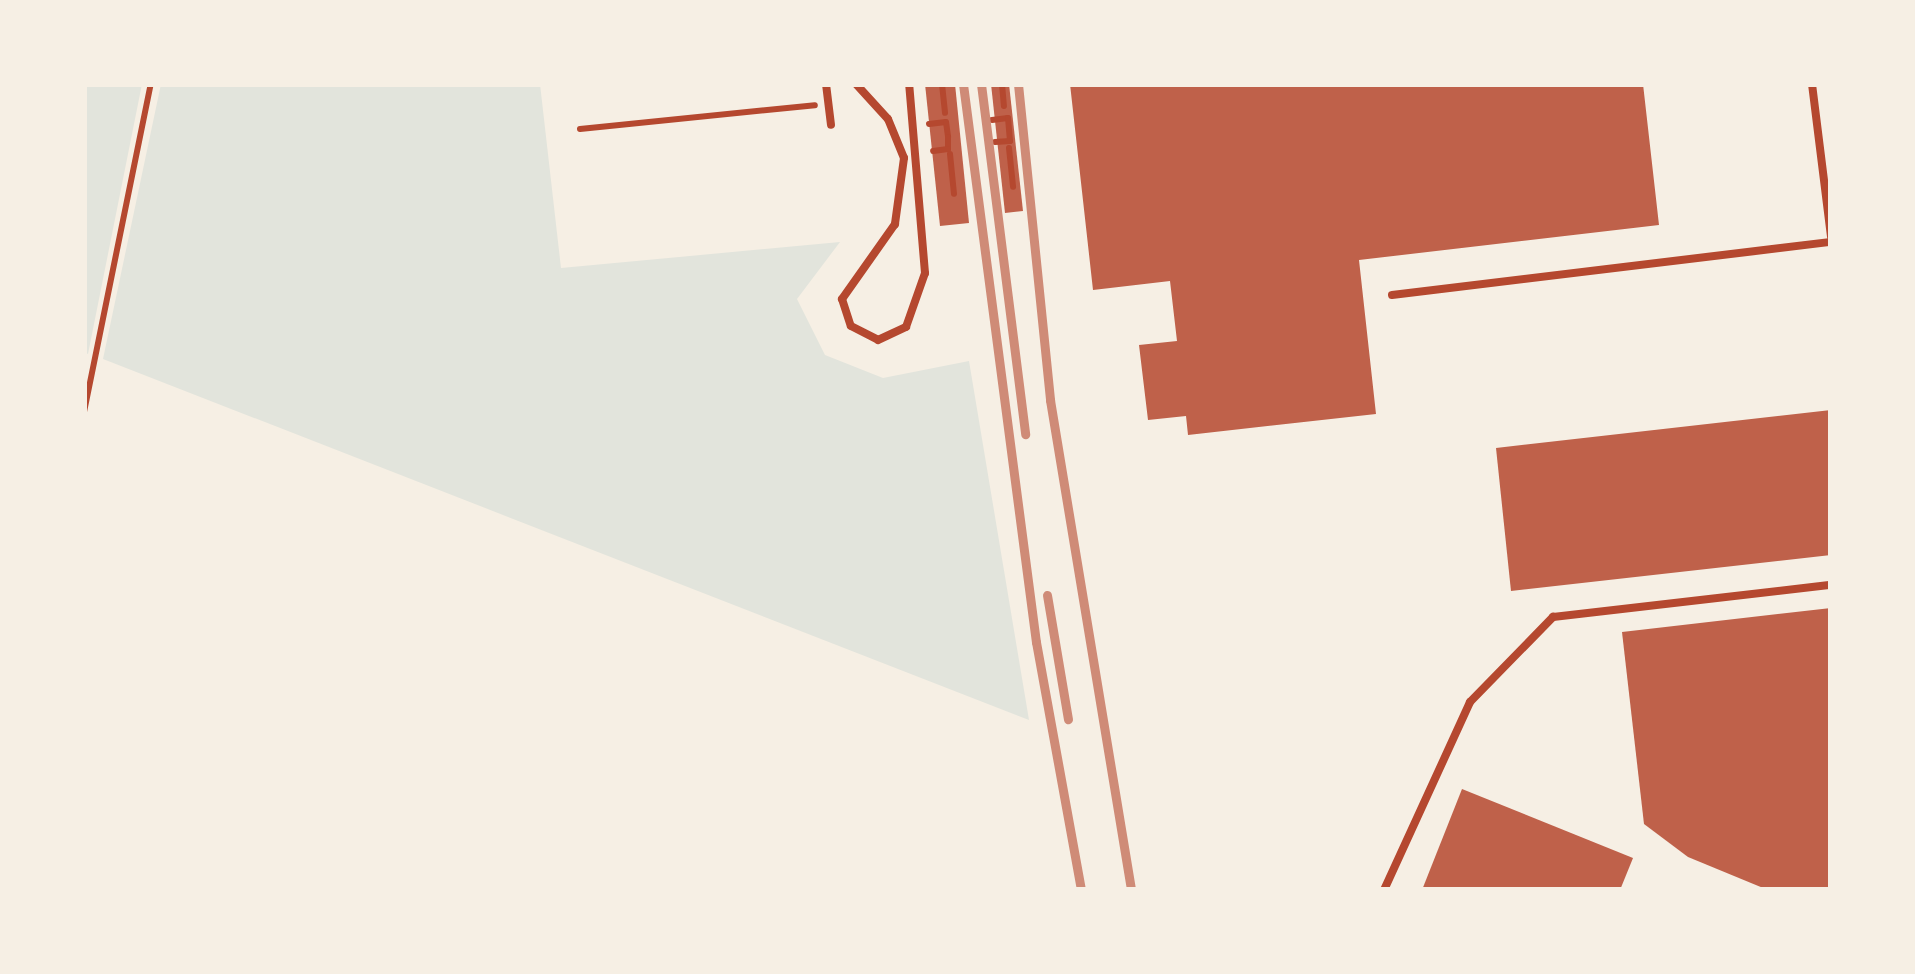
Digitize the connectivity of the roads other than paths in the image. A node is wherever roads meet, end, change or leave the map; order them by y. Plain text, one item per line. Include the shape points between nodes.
1 (826, 84) edge
2 (856, 84) edge
3 (909, 84) edge
4 (1812, 84) edge
5 (831, 125) dead end
6 (1831, 239) edge
7 (1392, 295) dead end
8 (1831, 585) edge
9 (1384, 890) edge

1 - 5 lane
2 - 3 lane via 889,119 904,158 895,224 842,299 851,326 878,340 906,327 925,273
4 - 6 lane
6 - 7 lane
8 - 9 lane via 1553,617 1470,702

